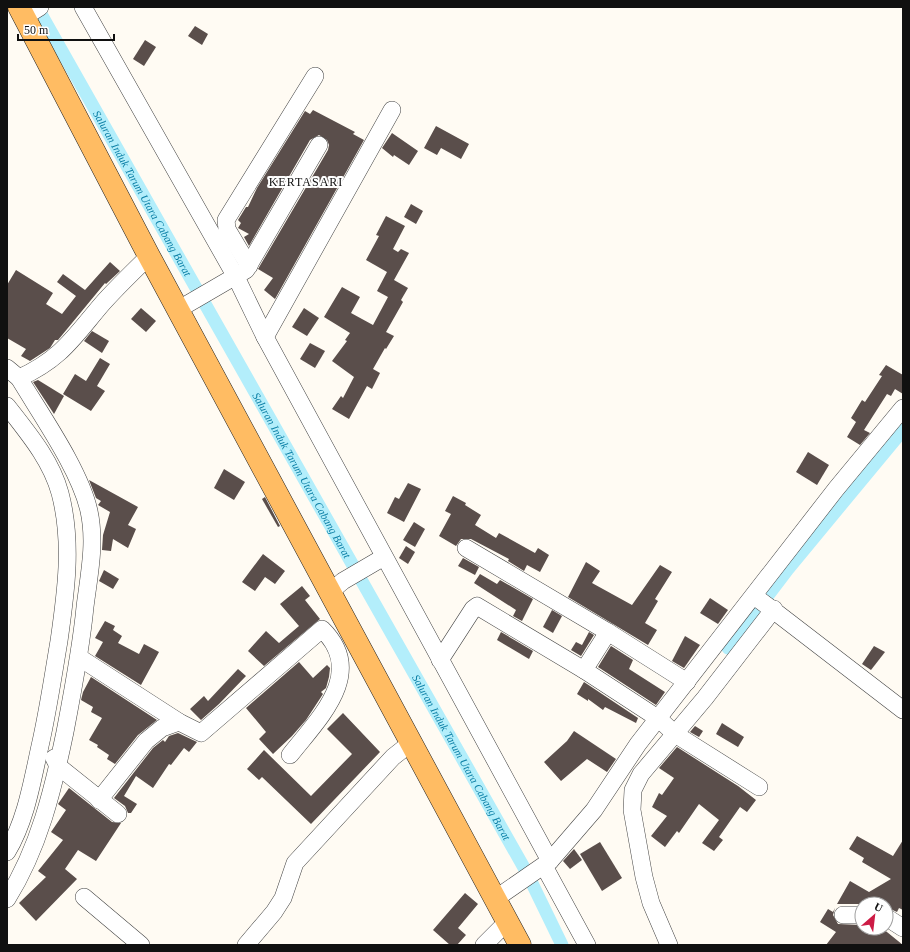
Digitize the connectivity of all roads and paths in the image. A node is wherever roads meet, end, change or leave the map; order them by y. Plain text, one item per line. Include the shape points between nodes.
1 (83, 7) edge
2 (29, 10) edge
3 (315, 76) dead end
4 (392, 110) dead end
5 (319, 145) dead end
6 (149, 256) junction
7 (249, 266) junction
8 (232, 278) junction
9 (183, 306) junction
10 (265, 337) junction
11 (13, 373) edge
12 (7, 406) edge
13 (903, 408) edge
14 (466, 548) dead end
15 (380, 560) junction
16 (337, 587) junction
17 (756, 597) junction
18 (773, 609) junction
19 (608, 632) junction
20 (348, 648) junction
21 (80, 658) junction
22 (440, 660) junction
23 (584, 670) junction
24 (687, 682) junction
25 (903, 710) edge
26 (179, 722) junction
27 (667, 727) junction
28 (43, 734) junction
29 (403, 749) junction
30 (290, 755) dead end
31 (58, 766) junction
32 (632, 769) junction
33 (759, 787) dead end
34 (99, 800) junction
35 (118, 814) dead end
36 (7, 852) edge
37 (547, 863) junction
38 (501, 895) junction
39 (84, 897) dead end
40 (7, 899) edge
41 (843, 915) dead end
42 (854, 915) edge
43 (508, 921) junction
44 (894, 922) edge
45 (903, 928) edge
46 (141, 945) edge
47 (246, 945) edge
48 (484, 945) edge
49 (520, 945) edge
50 (587, 945) edge
51 (669, 945) edge

1 - 8 street
2 - 6 main road
3 - 7 street via 226,220 227,229
4 - 10 street
5 - 7 street
6 - 9 main road
6 - 11 street via 113,292 62,351 47,363
7 - 8 street
8 - 9 street
8 - 10 street
9 - 16 main road
10 - 15 street
11 - 21 street via 62,451 89,510 92,543
12 - 28 street via 44,455 52,470 66,522 68,549 65,596
13 - 17 street via 836,489
14 - 19 street
15 - 16 street
15 - 22 street
16 - 20 main road
17 - 18 street
17 - 24 street
18 - 25 street
18 - 27 street
19 - 23 street
19 - 24 street
20 - 26 street via 321,629 202,732
20 - 29 main road
20 - 30 street via 337,689
21 - 26 street
21 - 31 street
22 - 23 street via 474,608 478,606
22 - 37 street
23 - 27 street
24 - 27 street
26 - 34 street via 162,728 146,741
27 - 32 street
27 - 33 street
28 - 31 street
28 - 36 street via 26,809
29 - 38 main road
29 - 47 street via 295,863 283,898
31 - 34 street
31 - 40 street via 36,842 21,878
32 - 37 street
32 - 51 street via 632,810 647,890
34 - 35 street
37 - 38 street
37 - 50 street
38 - 43 main road
39 - 46 street
41 - 42 street
43 - 48 street
43 - 49 main road
44 - 45 street

